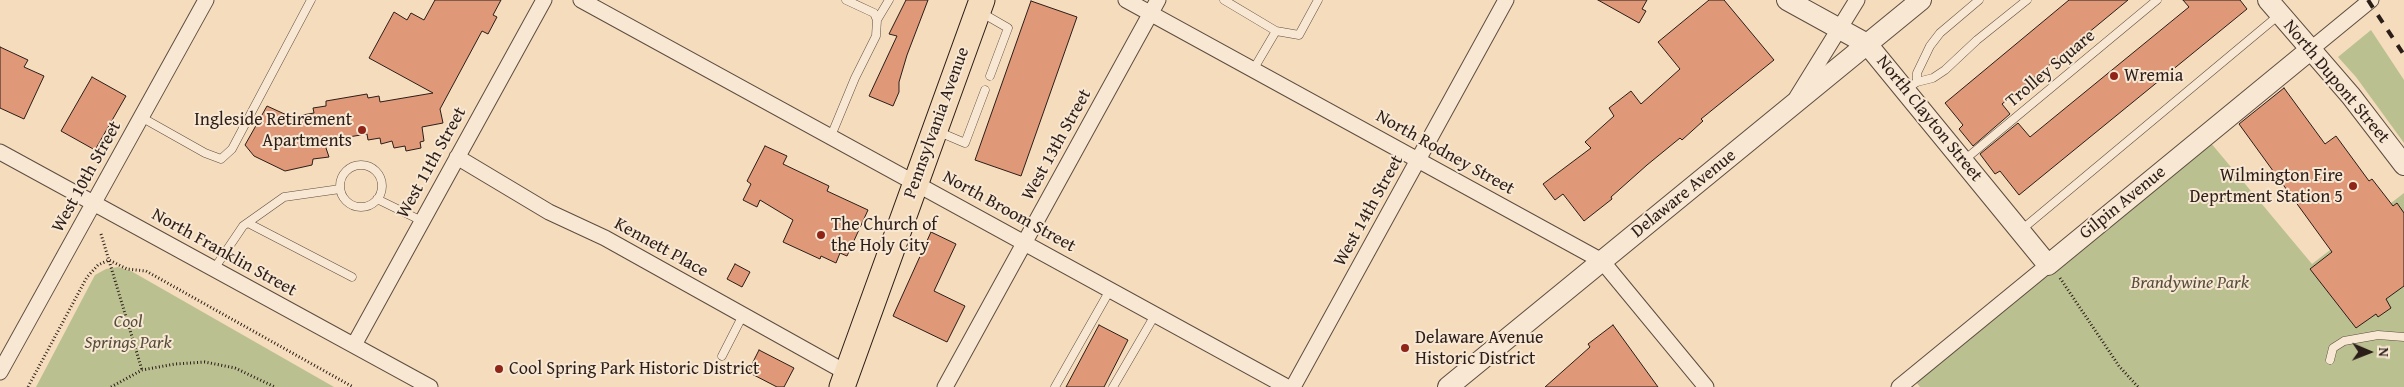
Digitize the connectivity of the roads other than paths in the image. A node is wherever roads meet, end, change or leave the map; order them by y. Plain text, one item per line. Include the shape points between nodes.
1 (206, 0) edge
2 (311, 0) edge
3 (544, 0) edge
4 (581, 0) edge
5 (846, 0) edge
6 (889, 0) edge
7 (1126, 0) edge
8 (1158, 0) edge
9 (1224, 0) edge
10 (1318, 0) edge
11 (1506, 0) edge
12 (1787, 0) edge
13 (1857, 0) edge
14 (1920, 0) edge
15 (1979, 0) edge
16 (2027, 0) edge
17 (2157, 0) edge
18 (2371, 0) edge
19 (980, 6) edge
20 (2274, 7) edge
21 (1151, 14) junction
22 (877, 20) junction
23 (1841, 29) junction
24 (1276, 31) junction
25 (1867, 44) junction
26 (2310, 50) junction
27 (1253, 70) junction
28 (990, 76) dead end
29 (1911, 86) junction
30 (985, 90) dead end
31 (1792, 106) junction
32 (142, 117) junction
33 (935, 130) junction
34 (831, 136) junction
35 (0, 152) edge
36 (457, 157) junction
37 (1418, 160) junction
38 (1963, 162) junction
39 (2404, 165) edge
40 (916, 182) junction
41 (340, 189) junction
42 (377, 198) junction
43 (94, 203) junction
44 (422, 221) junction
45 (248, 222) junction
46 (2020, 231) junction
47 (1025, 242) junction
48 (1602, 261) junction
49 (2048, 264) junction
50 (214, 269) junction
51 (352, 277) dead end
52 (1110, 290) junction
53 (1155, 315) junction
54 (743, 316) junction
55 (2404, 337) edge
56 (354, 345) junction
57 (722, 356) dead end
58 (2330, 360) dead end
59 (0, 372) edge
60 (844, 380) edge
61 (1916, 382) edge
62 (430, 387) edge
63 (945, 387) edge
64 (1055, 387) edge
65 (1112, 387) edge
66 (1287, 387) edge
67 (1293, 387) edge
68 (1448, 387) edge
69 (1706, 387) edge
70 (1899, 387) edge

1 - 32 street, West 10th Street
2 - 32 lane via 232,149 221,159
3 - 36 street, West 11th Street
4 - 34 street, North Broom Street
5 - 22 lane via 874,14
6 - 22 lane
7 - 21 street, North Rodney Street
8 - 21 street, West 13th Street
9 - 24 lane
10 - 24 lane via 1299,35
11 - 37 street, West 14th Street
12 - 23 street, North Clayton Street
13 - 23 street
14 - 25 street, Delaware Avenue
15 - 29 lane via 1940,33 1930,46
16 - 29 lane via 1945,70
17 - 38 lane, Trolley Square
18 - 26 street, Gilpin Avenue
19 - 28 lane via 1008,28
19 - 33 main road, Pennsylvania Avenue
20 - 26 street, North Dupont Street
20 - 46 lane
21 - 27 street, North Rodney Street
21 - 47 street, West 13th Street
22 - 34 lane via 876,36 854,78
23 - 25 street, North Clayton Street
23 - 31 street
24 - 27 lane
25 - 29 street, North Clayton Street
25 - 31 street, Delaware Avenue
26 - 39 street, North Dupont Street via 2351,96
26 - 49 street, Gilpin Avenue
27 - 37 street, North Rodney Street
29 - 38 street, North Clayton Street
30 - 33 lane via 965,143
31 - 48 street, Delaware Avenue
32 - 43 street, West 10th Street
33 - 40 main road, Pennsylvania Avenue
34 - 40 street, North Broom Street
35 - 43 street, North Franklin Street
36 - 44 street, West 11th Street
36 - 54 street, Kennett Place via 556,215 605,238
37 - 48 street, North Rodney Street
37 - 67 street, West 14th Street
38 - 46 street, North Clayton Street
40 - 47 street, North Broom Street
40 - 60 main road, Pennsylvania Avenue
41 - 42 lane via 347,201 359,206 366,206
41 - 42 lane via 346,170 366,165 380,179
41 - 45 lane via 284,197
42 - 44 lane
43 - 50 street, North Franklin Street
43 - 59 street, West 10th Street
44 - 56 street, West 11th Street
45 - 50 lane
45 - 51 lane
46 - 49 street, North Clayton Street
47 - 52 street, North Broom Street
47 - 63 street, West 13th Street
48 - 68 street, Delaware Avenue
48 - 69 street, North Rodney Street
49 - 61 street, Gilpin Avenue
50 - 56 street, North Franklin Street
52 - 53 street, North Broom Street
52 - 64 lane
53 - 65 lane
53 - 66 street, North Broom Street
54 - 57 lane
54 - 60 street, Kennett Place
55 - 58 lane via 2378,335 2344,341 2333,348
56 - 62 street, North Franklin Street
61 - 70 street, Gilpin Avenue

